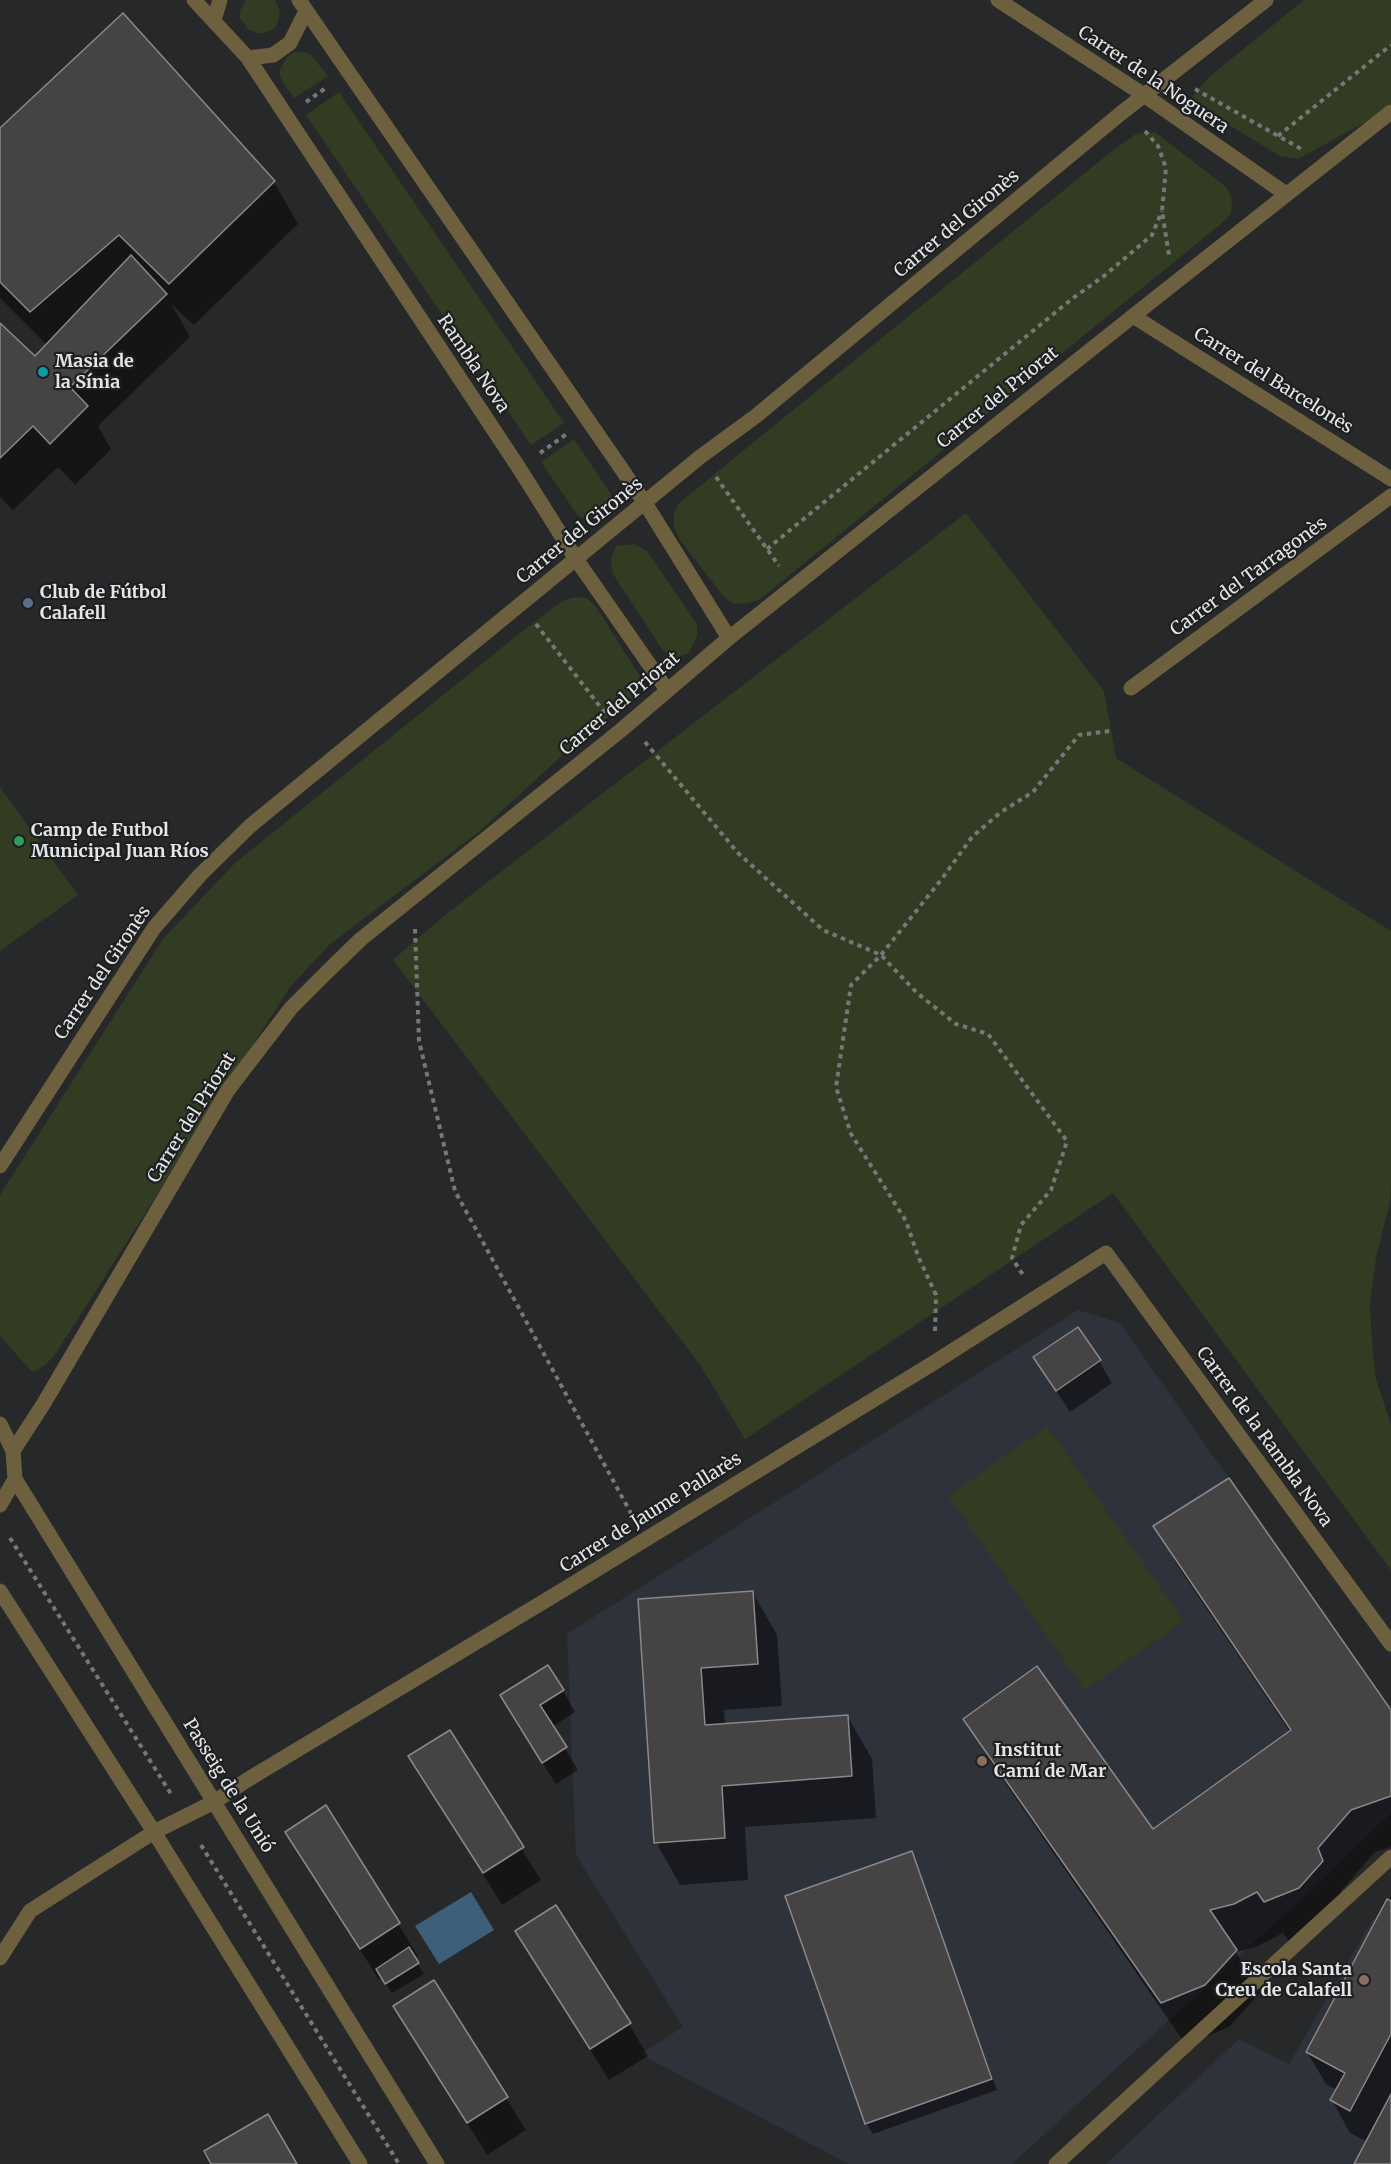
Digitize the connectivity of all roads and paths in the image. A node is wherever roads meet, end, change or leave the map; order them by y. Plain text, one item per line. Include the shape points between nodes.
1 (194, 0) edge
2 (220, 0) edge
3 (998, 0) edge
4 (1266, 0) edge
5 (303, 5) edge
6 (214, 20) junction
7 (1391, 45) edge
8 (248, 58) junction
9 (332, 83) dead end
10 (1191, 87) dead end
11 (1144, 95) junction
12 (297, 108) dead end
13 (1391, 112) edge
14 (1144, 131) dead end
15 (1278, 136) junction
16 (1312, 154) dead end
17 (1286, 195) junction
18 (1162, 211) junction
19 (1171, 264) dead end
20 (1132, 316) junction
21 (571, 430) dead end
22 (535, 456) dead end
23 (713, 473) dead end
24 (1391, 479) edge
25 (1391, 496) edge
26 (645, 503) junction
27 (767, 549) junction
28 (576, 559) junction
29 (780, 568) dead end
30 (534, 621) dead end
31 (729, 638) junction
32 (1131, 688) dead end
33 (667, 690) junction
34 (605, 713) dead end
35 (1110, 731) dead end
36 (641, 737) dead end
37 (415, 921) dead end
38 (881, 955) junction
39 (0, 1166) edge
40 (1106, 1253) joint
41 (1036, 1296) junction
42 (934, 1362) junction
43 (0, 1424) edge
44 (13, 1451) junction
45 (15, 1479) junction
46 (0, 1505) edge
47 (10, 1538) dead end
48 (645, 1539) junction
49 (0, 1591) edge
50 (1391, 1644) edge
51 (172, 1796) dead end
52 (214, 1802) junction
53 (154, 1832) junction
54 (201, 1845) dead end
55 (1391, 1857) edge
56 (0, 1958) edge
57 (360, 2164) edge
58 (399, 2164) edge
59 (437, 2164) edge
60 (1056, 2164) edge

1 - 6 street, Rambla Nova
2 - 6 street
3 - 11 street, Carrer de la Noguera
4 - 11 street, Carrer del Gironès
5 - 8 street via 290,43 273,55
5 - 26 street
6 - 8 street, Rambla Nova
7 - 15 path
8 - 28 street, Rambla Nova
9 - 12 path
10 - 15 path
11 - 17 street, Carrer de la Noguera
11 - 26 street, Carrer del Gironès
13 - 17 street, Carrer del Priorat
14 - 18 path via 1158,146 1166,168
15 - 16 path
17 - 20 street, Carrer del Priorat
18 - 19 path
18 - 27 path via 1152,235
20 - 24 street, Carrer del Barcelonès
20 - 31 street, Carrer del Priorat
21 - 22 path
23 - 27 path
25 - 32 street, Carrer del Tarragonès
26 - 28 street, Carrer del Gironès
26 - 31 street
27 - 29 path
28 - 33 street, Rambla Nova
28 - 39 street, Carrer del Gironès via 250,826 200,875 154,928
30 - 34 path
31 - 33 street, Carrer del Priorat
33 - 44 street, Carrer del Priorat via 361,939 291,1008 228,1090
35 - 38 path via 1079,735 1033,792 972,837
36 - 38 path via 746,861 823,930
37 - 48 path via 419,1041 454,1191
38 - 41 path via 917,993 956,1024 988,1035 1067,1141 1051,1190 1021,1226 1012,1258
38 - 42 path via 851,984 836,1087 851,1134 906,1221 936,1296
40 - 41 street, Carrer de Jaume Pallarès
40 - 50 street, Carrer de la Rambla Nova
41 - 42 street, Carrer de Jaume Pallarès
42 - 48 street, Carrer de Jaume Pallarès
43 - 44 street, Passeig de la Unió
44 - 45 street, Passeig de la Unió
45 - 46 street
45 - 52 street, Passeig de la Unió
47 - 51 path
48 - 52 street, Carrer de Jaume Pallarès
49 - 53 street
52 - 53 street, Carrer de Jaume Pallarès
52 - 59 street, Passeig de la Unió
53 - 56 street, Carrer de Jaume Pallarès via 30,1911
53 - 57 street
54 - 58 path
55 - 60 street

